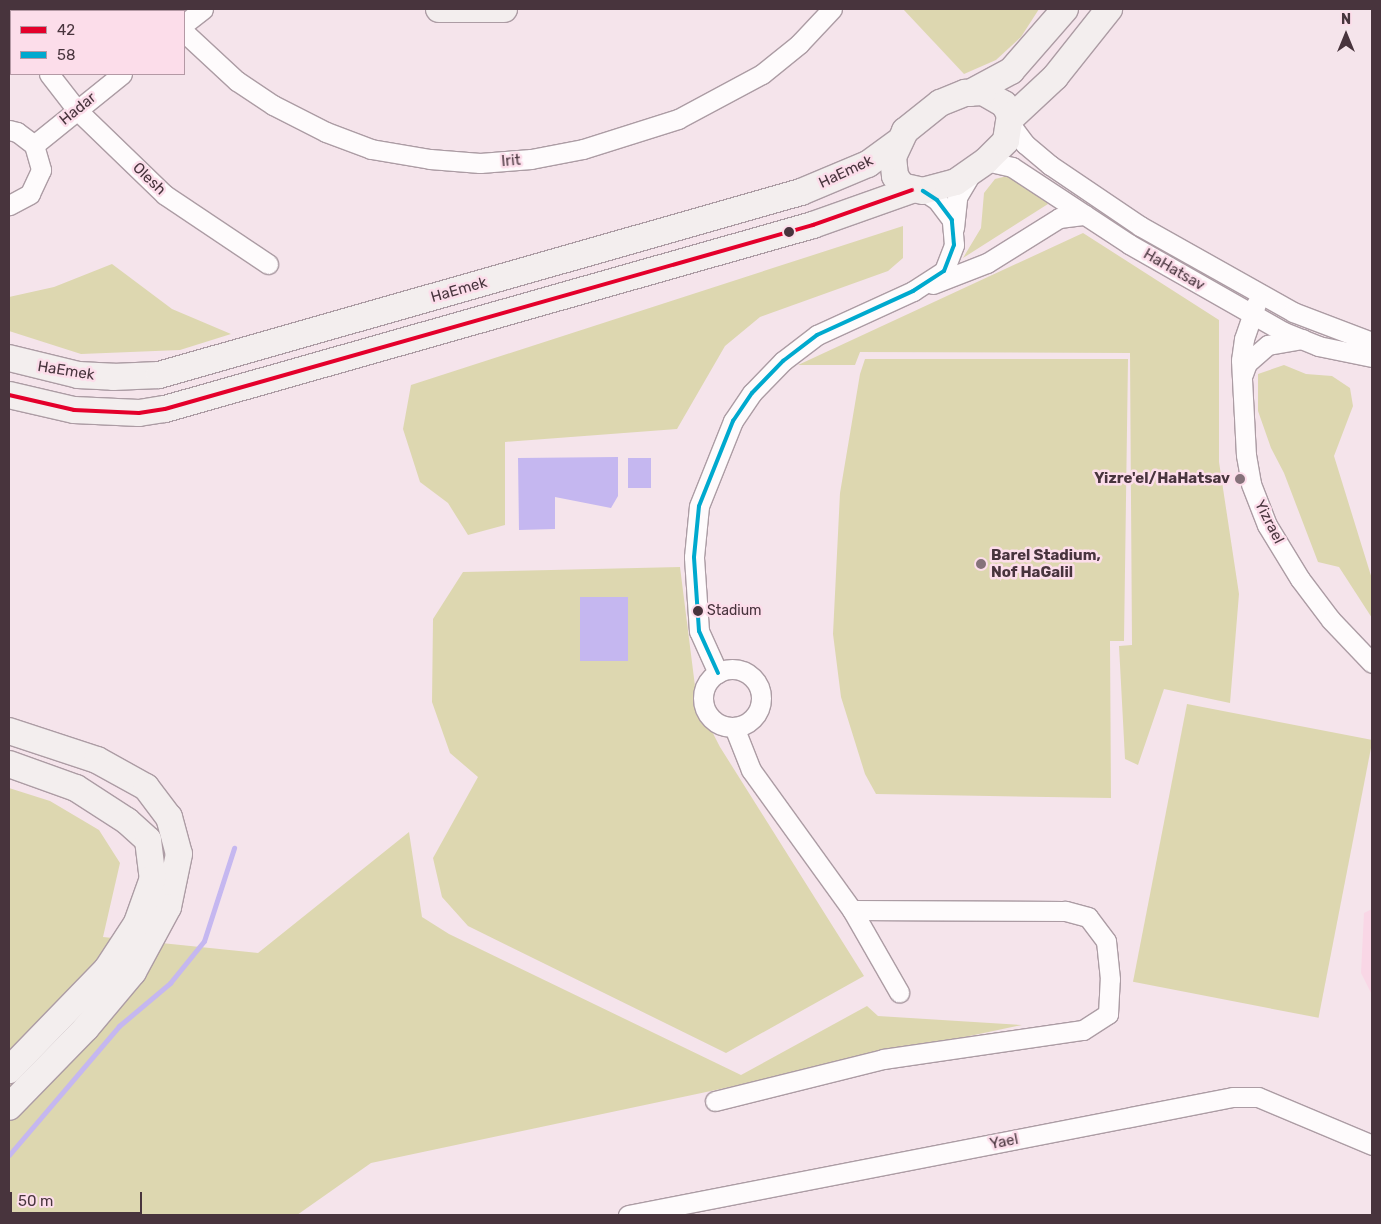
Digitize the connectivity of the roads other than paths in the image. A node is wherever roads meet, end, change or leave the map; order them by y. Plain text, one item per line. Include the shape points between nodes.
1 (203, 9) edge
2 (439, 9) edge
3 (504, 9) edge
4 (832, 9) edge
5 (1064, 9) edge
6 (1109, 9) edge
7 (185, 23) edge
8 (185, 33) edge
9 (50, 75) edge
10 (121, 75) edge
11 (970, 93) junction
12 (77, 110) junction
13 (1010, 122) junction
14 (9, 130) edge
15 (898, 143) junction
16 (34, 145) junction
17 (979, 167) junction
18 (918, 191) junction
19 (9, 205) edge
20 (1085, 215) junction
21 (954, 232) junction
22 (268, 264) dead end
23 (913, 291) junction
24 (1261, 294) junction
25 (1252, 314) junction
26 (1303, 340) junction
27 (1372, 342) edge
28 (1372, 357) edge
29 (9, 358) edge
30 (1242, 378) junction
31 (9, 395) edge
32 (1372, 663) edge
33 (718, 673) junction
34 (734, 726) junction
35 (9, 731) edge
36 (9, 764) edge
37 (852, 910) junction
38 (900, 992) dead end
39 (9, 1070) edge
40 (715, 1101) dead end
41 (9, 1107) edge
42 (1372, 1145) edge
43 (628, 1215) edge

1 - 7 street
2 - 3 main road
4 - 8 street, Irit via 800,44 762,74 678,119 583,149 531,159 480,163 371,149 326,132 273,105 237,81
5 - 11 main road via 1011,71
6 - 13 main road via 1055,77
9 - 12 street, Olesh
10 - 12 street, Hadar
11 - 13 main road via 994,96 1004,104
11 - 15 main road via 940,103 912,125
12 - 16 street, Hadar
12 - 22 street, Olesh via 165,195
13 - 17 main road via 1006,141
13 - 24 street, HaHatsav via 1025,144 1085,189 1140,226
14 - 16 street
15 - 18 main road via 892,157 895,176 902,186
15 - 29 main road, HaEmek via 868,164 802,192 159,375 78,375
16 - 19 street via 41,170 37,183 30,194
17 - 18 main road via 956,182
17 - 20 street, HaHatsav via 1012,167
17 - 21 street via 957,197
18 - 21 street via 945,210
18 - 31 main road via 813,225 166,409 139,412 74,410
20 - 23 street via 1059,218 987,263
20 - 25 street, HaHatsav via 1160,263
21 - 23 street via 951,258 944,270
23 - 33 street via 817,335 783,361 752,393 733,421 699,506 694,557 699,631
24 - 25 street, Yizrael
24 - 27 street, HaHatsav via 1293,312
25 - 26 street, HaHatsav
25 - 30 street, Yizrael via 1244,339
26 - 28 street, HaHatsav via 1332,350
26 - 30 street via 1268,345 1247,363
30 - 32 street, Yizrael via 1246,455 1251,484 1268,525 1300,579 1331,620
33 - 34 street via 706,685 703,702 718,723
33 - 34 street via 736,669 745,672 758,685 761,694 757,712 743,724
34 - 37 street via 751,770
35 - 41 main road via 98,760 146,787 169,817 179,854 168,907 133,972 86,1028
36 - 39 main road via 76,788 127,821 148,840 153,878 137,924 107,969
37 - 38 street
37 - 40 street via 1066,910 1088,917 1106,941 1110,979 1108,1014 1083,1030 883,1059
42 - 43 street, Yael via 1258,1098 1234,1098

